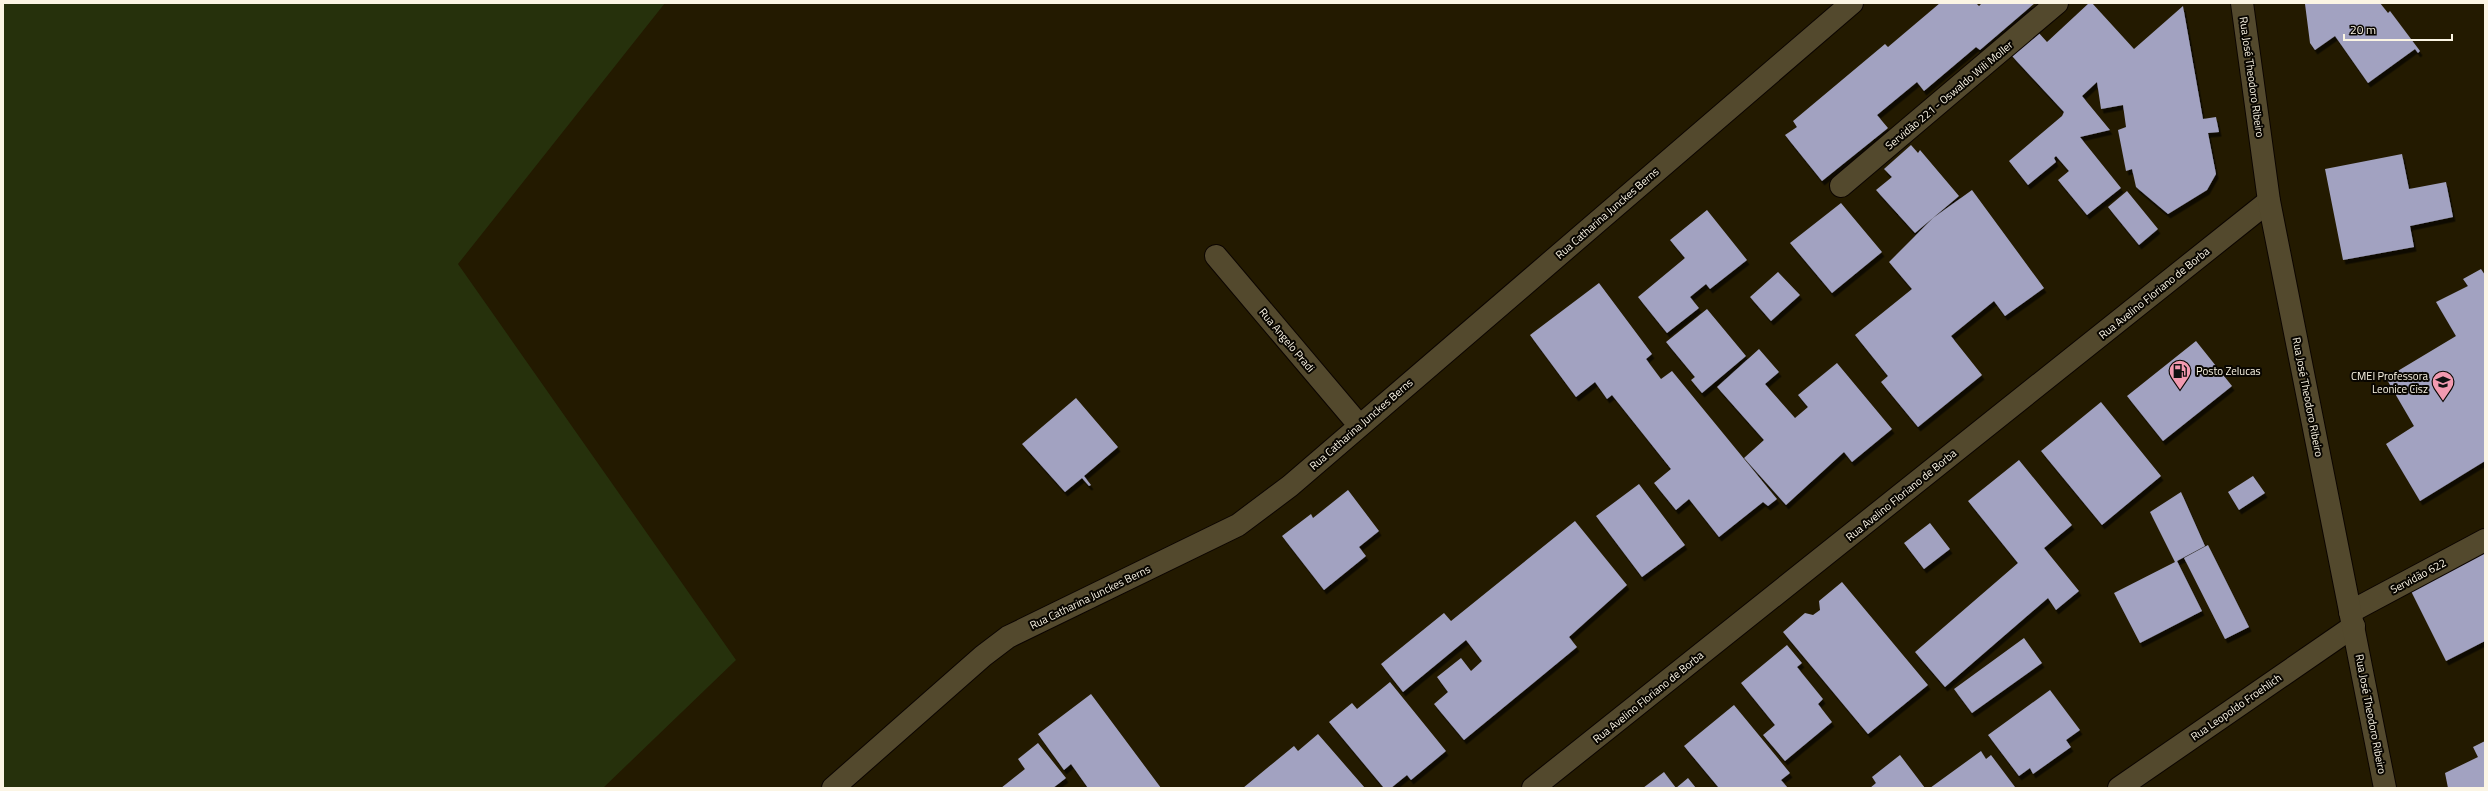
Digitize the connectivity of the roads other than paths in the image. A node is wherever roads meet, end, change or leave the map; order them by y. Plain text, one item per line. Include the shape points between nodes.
1 (1852, 3) edge
2 (2057, 3) edge
3 (2242, 3) edge
4 (1841, 186) dead end
5 (2268, 200) junction
6 (1216, 256) dead end
7 (1359, 425) junction
8 (2485, 540) edge
9 (2352, 619) junction
10 (834, 788) edge
11 (1533, 788) edge
12 (2119, 788) edge
13 (2385, 788) edge

1 - 7 street, Rua Catharina Junckes Berns
2 - 4 street, Servidão 221 - Oswaldo Wili Moller
3 - 5 street, Rua José Theodoro Ribeiro
5 - 9 street, Rua José Theodoro Ribeiro
5 - 11 street, Rua Avelino Floriano de Borba
6 - 7 street, Rua Angelo Pradi
7 - 10 street, Rua Catharina Junckes Berns via 1290,486 1238,525 1008,636 982,656
8 - 9 street, Servidão 622
9 - 12 street, Rua Leopoldo Froehlich
9 - 13 street, Rua José Theodoro Ribeiro

